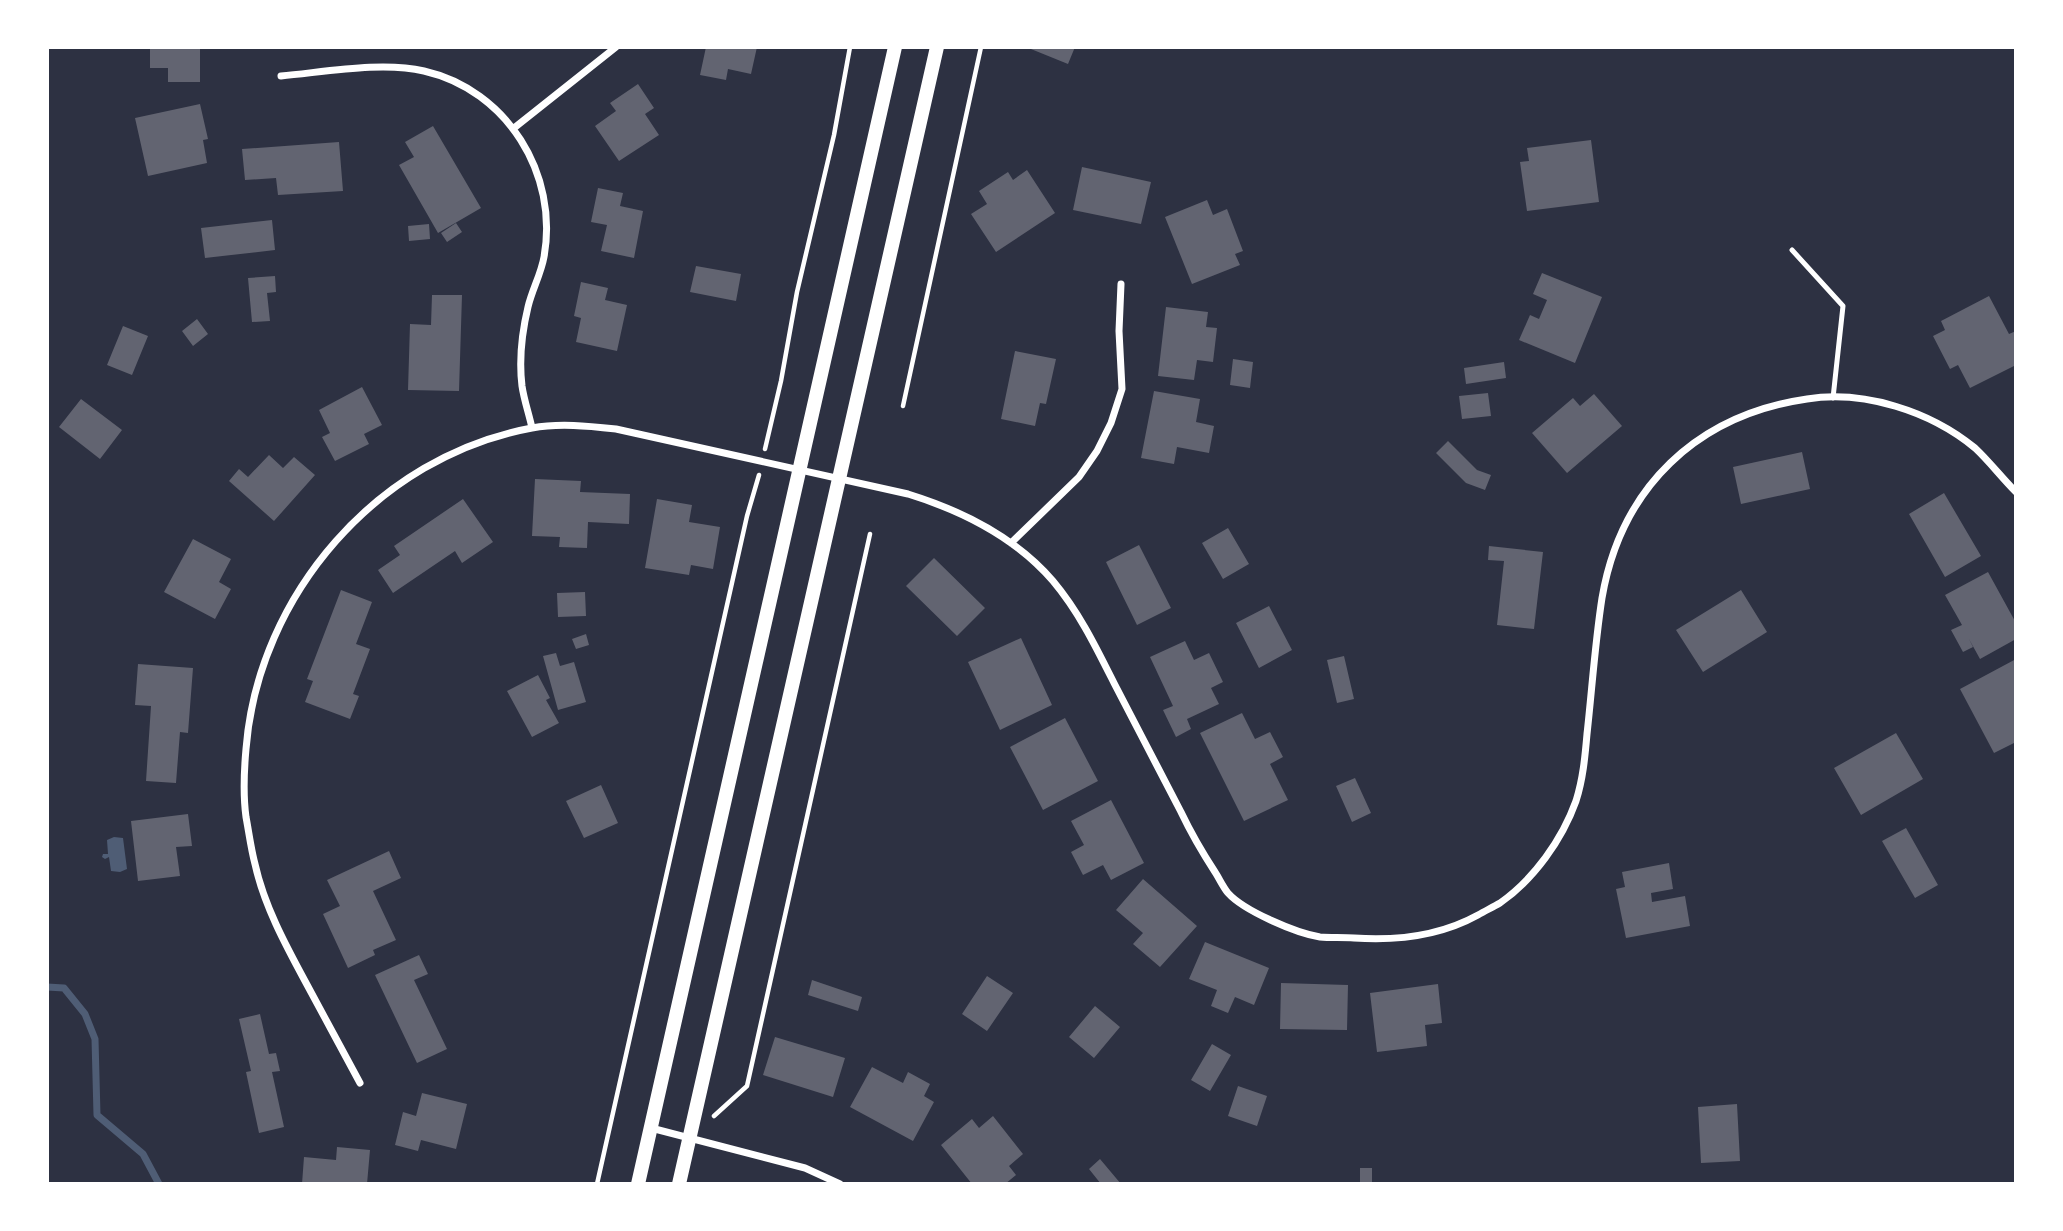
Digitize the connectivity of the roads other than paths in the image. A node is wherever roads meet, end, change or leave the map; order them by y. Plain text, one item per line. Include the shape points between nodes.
1 (616, 47) edge
2 (895, 47) edge
3 (937, 47) edge
4 (281, 76) dead end
5 (514, 128) junction
6 (1791, 250) dead end
7 (1121, 284) dead end
8 (1833, 398) junction
9 (532, 428) junction
10 (799, 469) junction
11 (839, 479) junction
12 (2016, 492) edge
13 (1011, 543) junction
14 (360, 1083) dead end
15 (651, 1128) junction
16 (689, 1137) junction
17 (638, 1184) edge
18 (679, 1184) edge
19 (840, 1184) edge

1 - 5 street
2 - 10 main road
3 - 11 main road
4 - 5 street via 383,67 423,71 473,91
5 - 9 street via 538,170 548,217 544,258 521,345 522,386
6 - 8 lane via 1843,306
7 - 13 street via 1122,388 1111,423 1079,477
8 - 12 street via 1883,403 1945,428 1975,449
8 - 13 street via 1779,403 1744,414 1686,448 1664,469 1631,513 1609,564 1583,773 1562,832 1536,870 1500,903 1460,925 1410,938 1320,937 1275,923 1230,895 1198,846 1080,616 1051,578
9 - 10 street via 577,425 616,429
9 - 14 street via 440,460 358,517 298,589 256,686 244,774 255,866 279,933
10 - 11 street
10 - 15 main road
11 - 13 street via 942,504
11 - 16 main road
15 - 16 street
15 - 17 main road
16 - 18 main road
16 - 19 street via 805,1168

